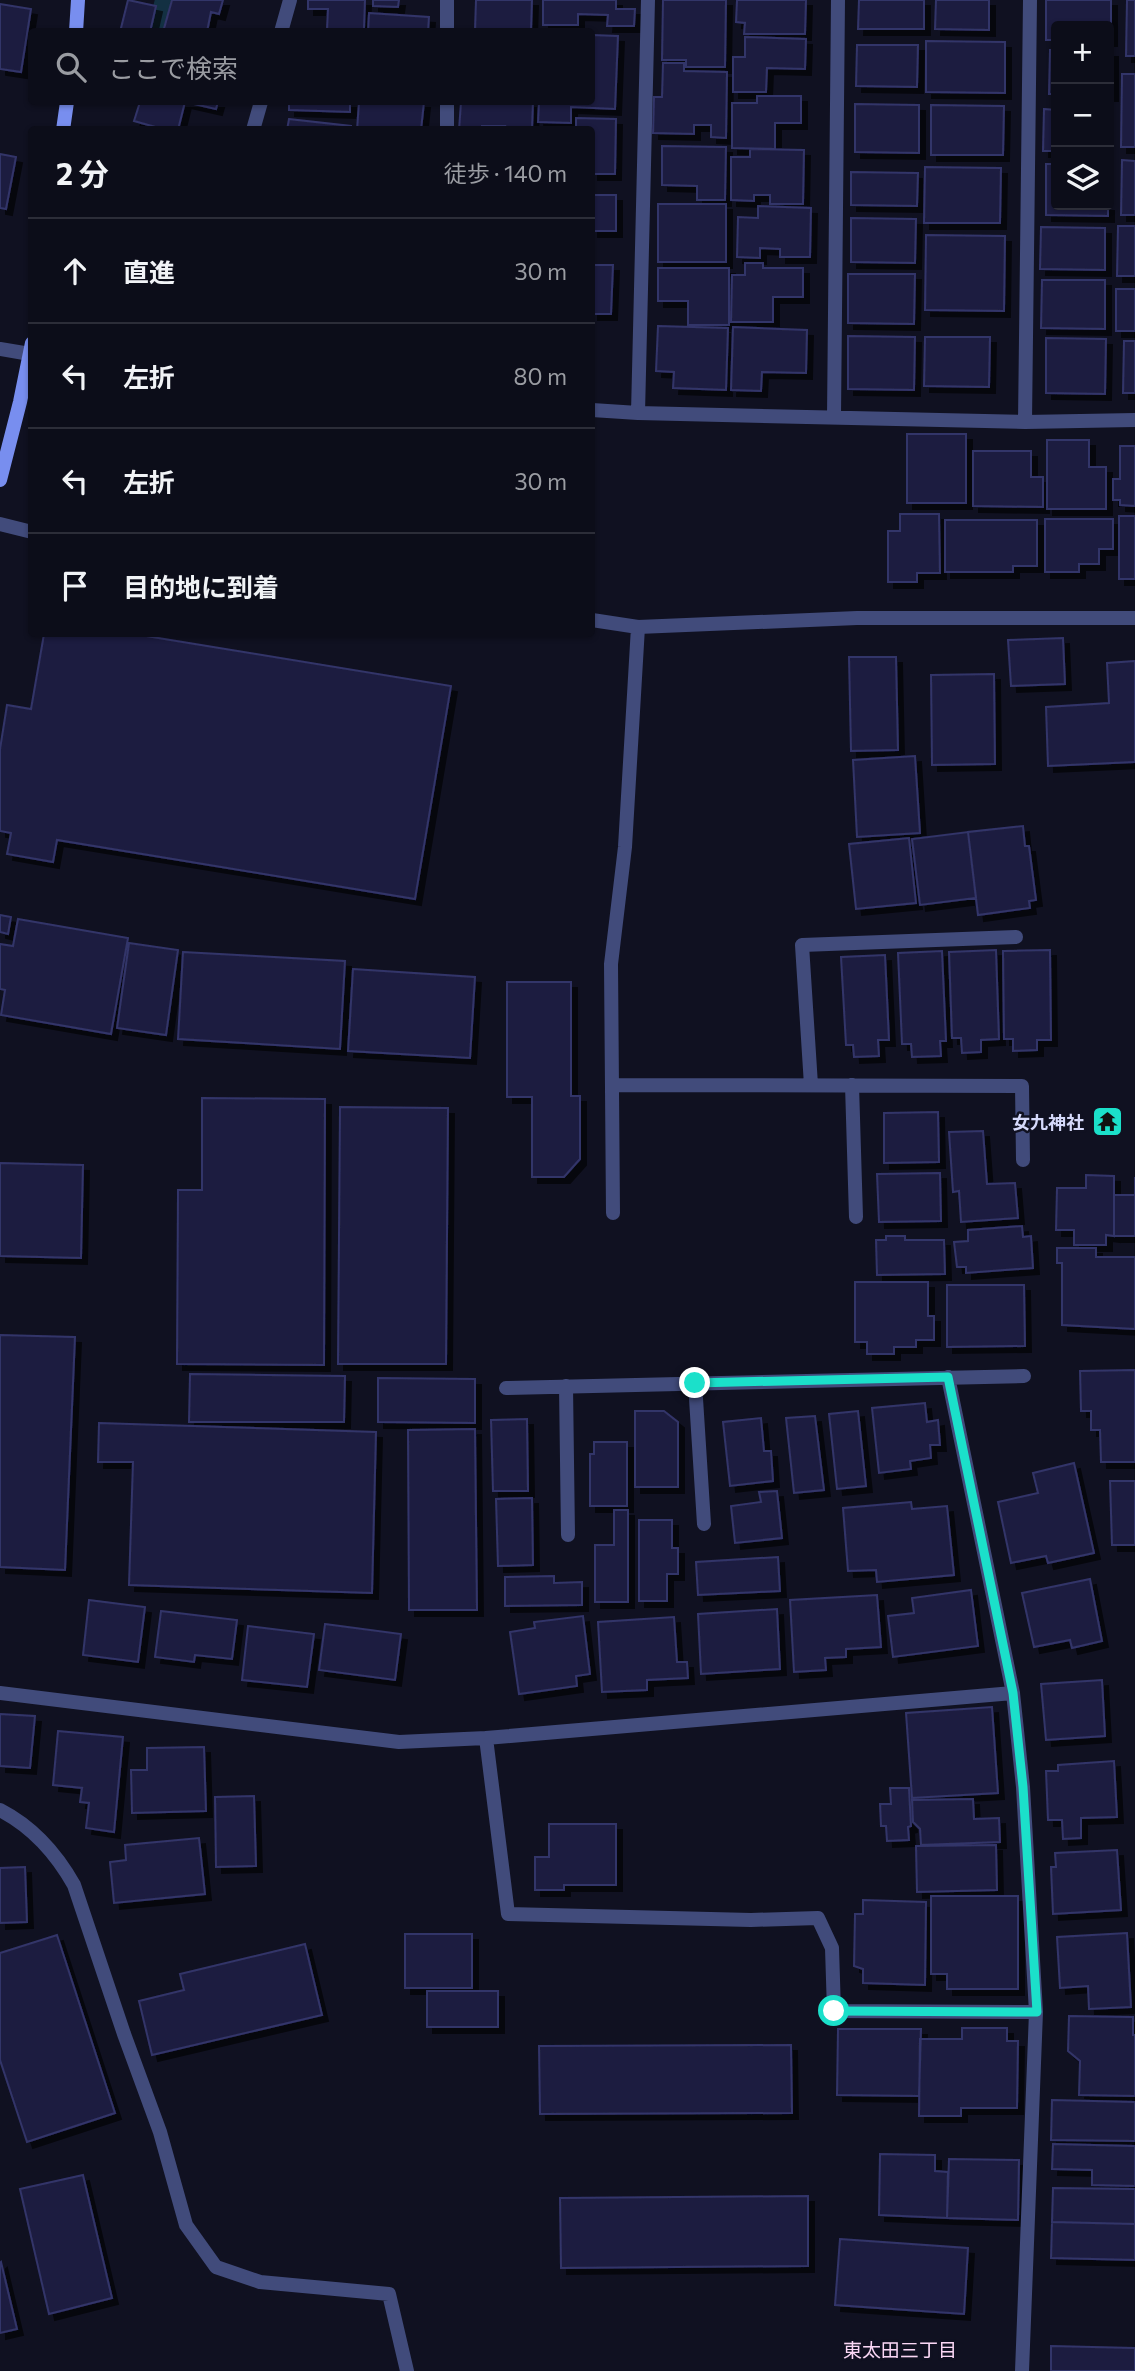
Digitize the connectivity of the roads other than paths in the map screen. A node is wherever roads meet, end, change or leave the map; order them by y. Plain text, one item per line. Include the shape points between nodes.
1 (78, 0) edge
2 (290, 0) edge
3 (447, 0) edge
4 (648, 0) edge
5 (838, 0) edge
6 (1030, 0) edge
7 (76, 28) edge
8 (282, 28) edge
9 (447, 28) edge
10 (66, 105) edge
11 (260, 105) edge
12 (447, 105) edge
13 (63, 126) edge
14 (254, 126) edge
15 (447, 126) edge
16 (0, 349) edge
17 (28, 349) edge
18 (28, 362) edge
19 (595, 410) edge
20 (638, 413) junction
21 (834, 417) junction
22 (1135, 420) edge
23 (1025, 422) junction
24 (0, 480) edge
25 (0, 524) edge
26 (28, 531) edge
27 (1135, 618) edge
28 (595, 620) edge
29 (638, 627) junction
30 (1016, 937) dead end
31 (613, 1086) junction
32 (811, 1086) junction
33 (852, 1086) junction
34 (1023, 1160) dead end
35 (613, 1213) dead end
36 (856, 1217) dead end
37 (1024, 1376) dead end
38 (948, 1377) junction
39 (695, 1383) junction
40 (566, 1386) junction
41 (506, 1388) dead end
42 (704, 1524) dead end
43 (568, 1535) dead end
44 (0, 1693) edge
45 (1013, 1693) junction
46 (486, 1738) junction
47 (0, 1810) edge
48 (1037, 2012) junction
49 (407, 2371) edge
50 (1022, 2371) edge

1 - 7 street
2 - 8 street
3 - 9 street
4 - 20 street
5 - 21 street
6 - 23 street
10 - 13 street
11 - 14 street
12 - 15 street
16 - 17 street
18 - 24 street
19 - 20 street
20 - 21 street
21 - 23 street
22 - 23 street
25 - 26 street
27 - 29 street via 857,618
28 - 29 street
29 - 31 street via 625,847 611,964
30 - 32 street via 802,945
31 - 32 street
31 - 35 street
32 - 33 street
33 - 34 street via 1022,1086
33 - 36 street
37 - 38 street
38 - 39 street
38 - 45 street
39 - 40 street
39 - 42 street
40 - 41 street
40 - 43 street
44 - 46 street via 399,1742
45 - 46 street
45 - 48 street
46 - 48 street via 508,1914 818,1918 832,1948 834,2011
47 - 49 street via 46,1845 74,1885 160,2132 186,2225 216,2267 260,2282 389,2294
48 - 50 street

